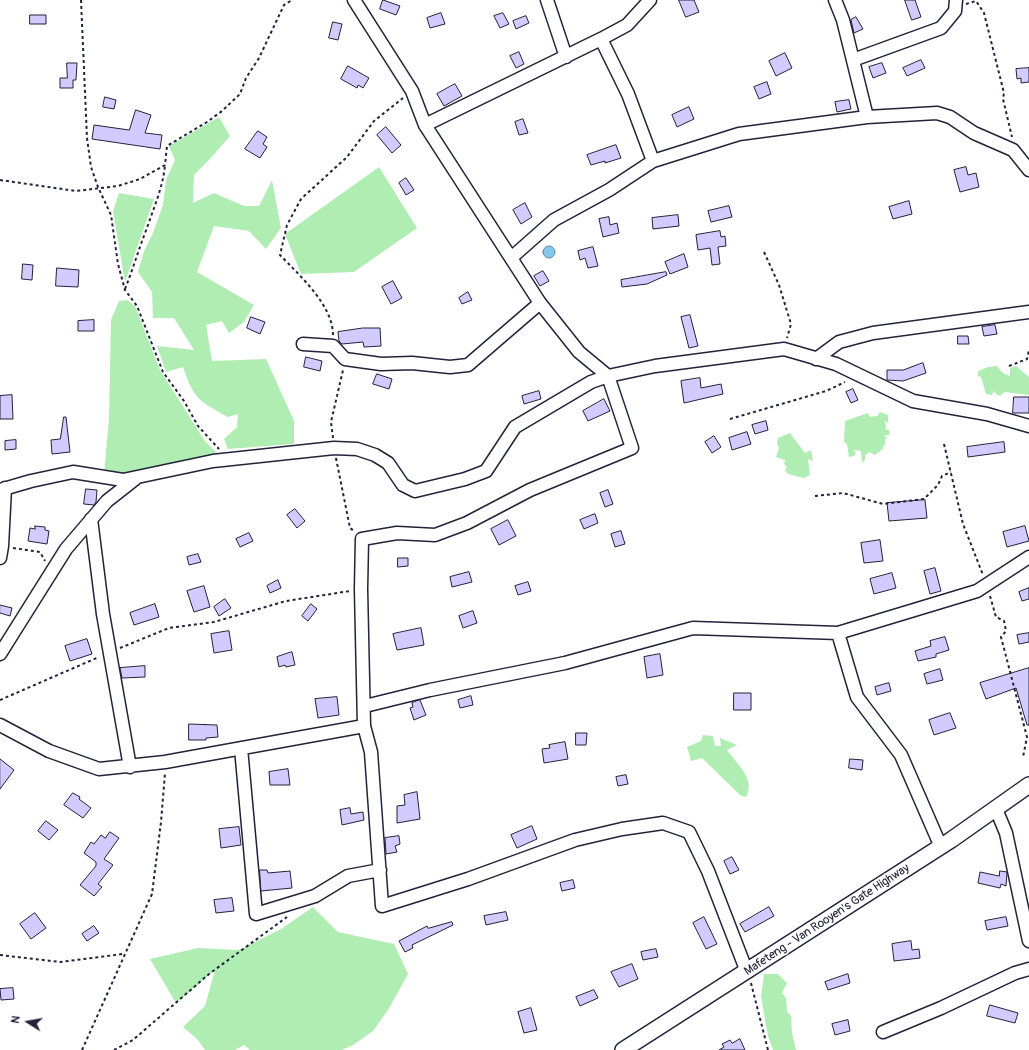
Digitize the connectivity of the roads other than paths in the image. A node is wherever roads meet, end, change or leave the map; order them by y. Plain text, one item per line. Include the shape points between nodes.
1 (354, 0) edge
2 (547, 0) edge
3 (650, 0) edge
4 (836, 0) edge
5 (956, 0) edge
6 (601, 39) junction
7 (566, 57) junction
8 (853, 60) junction
9 (867, 117) junction
10 (426, 125) junction
11 (653, 161) junction
12 (1029, 170) edge
13 (511, 258) junction
14 (540, 303) junction
15 (1029, 312) edge
16 (303, 344) dead end
17 (816, 359) junction
18 (608, 376) junction
19 (1029, 426) edge
20 (136, 478) junction
21 (3, 489) edge
22 (91, 519) junction
23 (1, 552) edge
24 (1029, 557) edge
25 (838, 633) junction
26 (0, 654) edge
27 (365, 706) junction
28 (0, 724) edge
29 (364, 726) junction
30 (241, 748) junction
31 (130, 766) junction
32 (1029, 785) edge
33 (996, 809) junction
34 (941, 847) junction
35 (380, 870) junction
36 (1029, 941) edge
37 (1029, 969) edge
38 (747, 972) junction
39 (882, 1032) dead end
40 (623, 1050) edge

1 - 10 street via 412,91
2 - 7 street
3 - 6 street via 626,24
4 - 8 street
5 - 8 street via 955,11 941,28
6 - 7 street
6 - 11 street via 628,94
7 - 10 street
8 - 9 street
9 - 11 street via 739,134
9 - 12 street via 937,113 950,117 974,133 1013,150
10 - 13 street
11 - 13 street via 609,190 554,220
13 - 14 street
14 - 16 street via 468,364 450,367 412,363 381,364 345,359 333,346
14 - 18 street via 579,352
15 - 17 street via 873,333 839,342
17 - 18 street via 784,349 656,366
17 - 19 street via 836,364 913,401 987,414
18 - 20 street via 590,382 515,427 486,471 440,486 415,491 403,485 388,463 375,455 357,449 334,448 191,465
18 - 27 street via 632,448 530,490 467,523 435,535 397,533 362,539
20 - 21 street via 123,480 73,472
20 - 22 street via 107,501
21 - 23 street
22 - 26 street via 66,548
22 - 31 street via 103,614
24 - 25 street via 977,591
25 - 27 street via 693,628 565,663
25 - 34 street via 857,697 901,755
27 - 29 street
28 - 31 street via 48,751 99,769
29 - 30 street
29 - 35 street via 371,752
30 - 31 street
30 - 35 street via 256,914 315,896 348,876
32 - 33 main road, Mafeteng - Van Rooyen's Gate Highway
33 - 34 main road, Mafeteng - Van Rooyen's Gate Highway
33 - 36 street via 1006,833
34 - 38 main road, Mafeteng - Van Rooyen's Gate Highway
35 - 38 street via 382,906 468,879 576,840 663,823 689,832 708,871
37 - 39 street
38 - 40 main road, Mafeteng - Van Rooyen's Gate Highway

